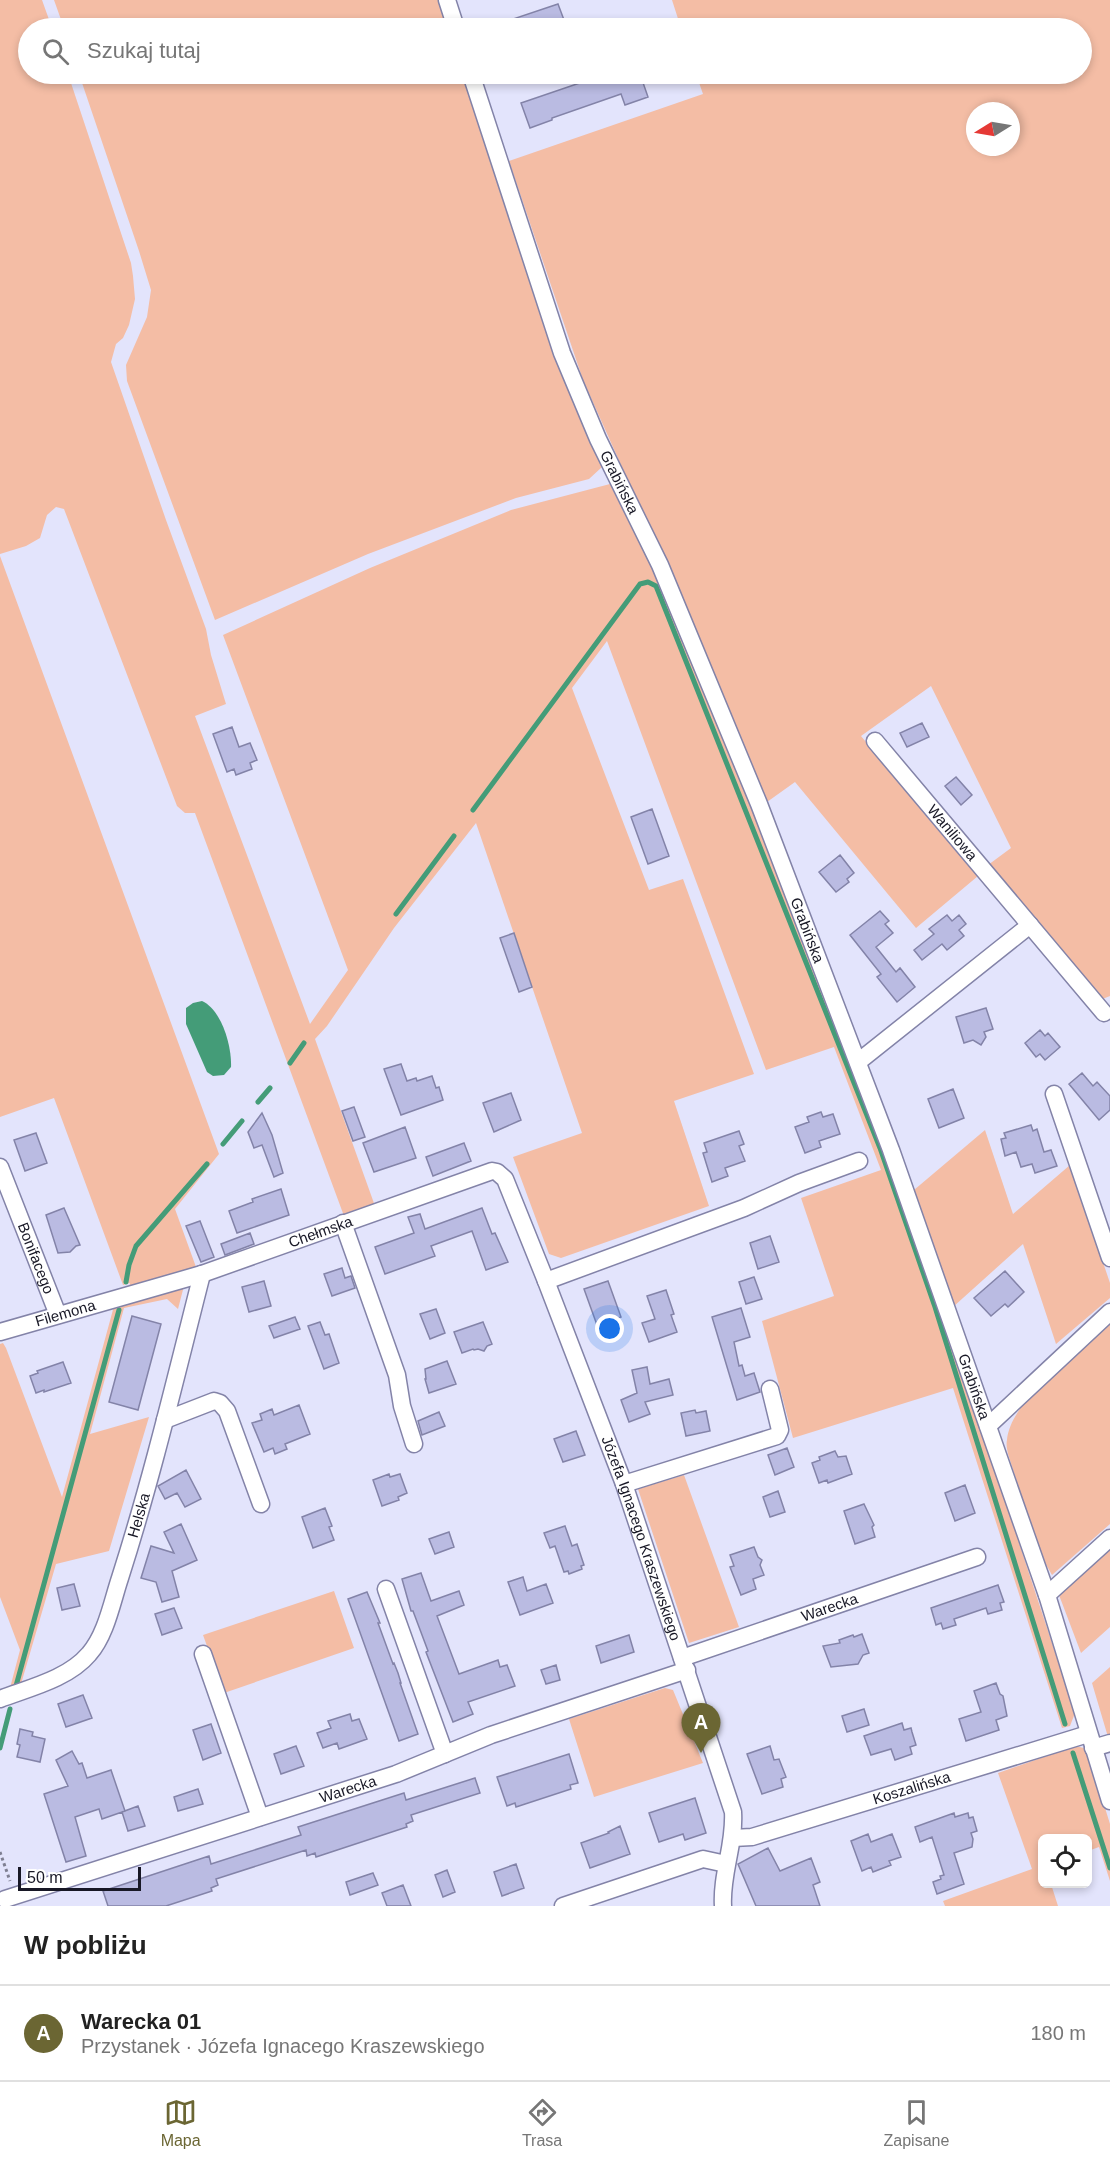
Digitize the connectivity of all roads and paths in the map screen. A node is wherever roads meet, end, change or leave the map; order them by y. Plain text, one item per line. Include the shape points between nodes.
1 (447, 0) edge
2 (453, 18) edge
3 (474, 84) edge
4 (874, 741) dead end
5 (1030, 925) junction
6 (1104, 1014) dead end
7 (858, 1062) junction
8 (1054, 1094) dead end
9 (859, 1161) dead end
10 (0, 1167) edge
11 (505, 1179) joint
12 (343, 1223) junction
13 (1110, 1258) edge
14 (202, 1274) junction
15 (546, 1281) junction
16 (131, 1293) joint
17 (1110, 1312) edge
18 (58, 1315) junction
19 (0, 1332) edge
20 (770, 1389) dead end
21 (165, 1419) junction
22 (988, 1426) junction
23 (414, 1444) dead end
24 (624, 1484) junction
25 (261, 1504) dead end
26 (1110, 1538) edge
27 (977, 1557) dead end
28 (386, 1590) dead end
29 (1047, 1594) junction
30 (203, 1654) dead end
31 (685, 1664) junction
32 (0, 1699) edge
33 (1091, 1741) junction
34 (1110, 1743) edge
35 (445, 1754) junction
36 (1107, 1781) edge
37 (1110, 1801) edge
38 (260, 1817) junction
39 (733, 1838) junction
40 (0, 1852) edge
41 (726, 1864) junction
42 (7, 1894) edge
43 (563, 1906) edge
44 (723, 1906) edge

1 - 2 street
3 - 7 street, Grabińska via 562,353 598,439 664,576 759,804
4 - 5 street, Waniliowa
5 - 6 street, Waniliowa
5 - 7 street
7 - 22 street, Grabińska
8 - 13 street
9 - 15 street
10 - 18 street, Bonifacego
11 - 12 street, Chełmska via 492,1171
11 - 15 street, Józefa Ignacego Kraszewskiego
12 - 14 street, Chełmska
12 - 23 street via 397,1375
14 - 16 street, Chełmska
14 - 21 street, Helska
15 - 24 street, Józefa Ignacego Kraszewskiego
16 - 18 street, Filemona
17 - 22 street
18 - 19 street, Filemona
20 - 24 street via 780,1430 777,1436
21 - 25 street via 214,1401 223,1405
21 - 32 street, Helska via 100,1636 89,1654 65,1672
22 - 29 street, Grabińska
24 - 31 street, Józefa Ignacego Kraszewskiego
26 - 29 street
27 - 31 street, Warecka
28 - 35 street
29 - 33 street, Grabińska
30 - 38 street
31 - 35 street, Warecka
31 - 39 street, Józefa Ignacego Kraszewskiego via 733,1812
33 - 34 street, Koszalińska
33 - 36 street, Grabińska
33 - 39 street, Koszalińska via 752,1837
35 - 38 street, Warecka via 396,1774
36 - 37 street, Grabińska
38 - 42 street, Warecka
39 - 41 street, Józefa Ignacego Kraszewskiego
40 - 42 path via 10,1881
41 - 43 street via 703,1859
41 - 44 street, Józefa Ignacego Kraszewskiego

